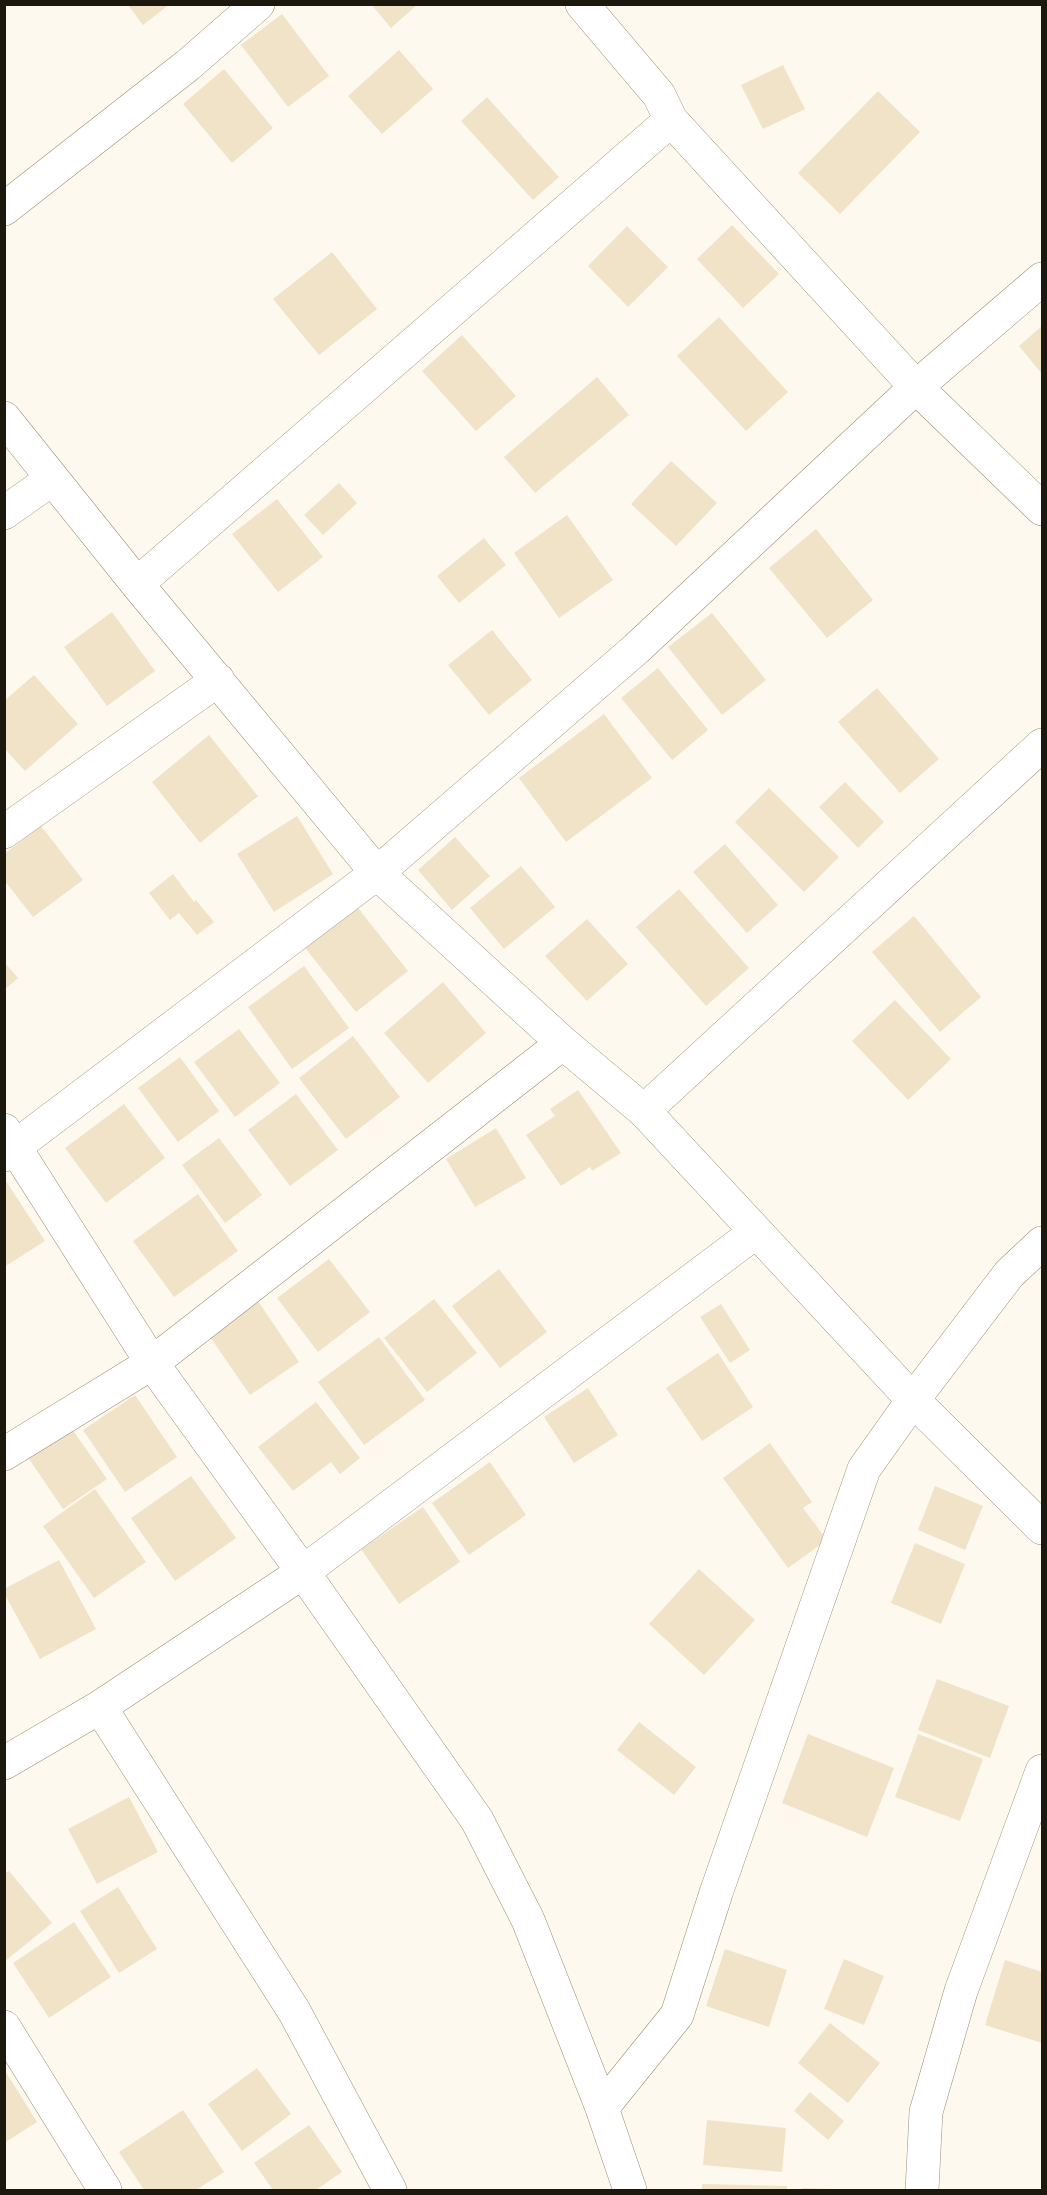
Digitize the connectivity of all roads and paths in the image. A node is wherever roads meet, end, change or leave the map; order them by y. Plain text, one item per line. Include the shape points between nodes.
1 (258, 4) edge
2 (582, 4) edge
3 (671, 120) junction
4 (4, 209) edge
5 (1042, 279) edge
6 (916, 387) junction
7 (4, 418) edge
8 (52, 479) junction
9 (1042, 509) edge
10 (4, 513) edge
11 (137, 584) junction
12 (218, 680) junction
13 (1042, 745) edge
14 (4, 832) edge
15 (377, 873) junction
16 (563, 1043) junction
17 (644, 1111) junction
18 (8, 1144) edge
19 (756, 1232) junction
20 (1042, 1243) edge
21 (152, 1363) junction
22 (913, 1400) junction
23 (4, 1454) edge
24 (1042, 1528) edge
25 (303, 1572) junction
26 (100, 1707) junction
27 (4, 1763) edge
28 (1042, 1772) edge
29 (4, 2026) edge
30 (602, 2108) junction
31 (105, 2190) edge
32 (390, 2190) edge
33 (630, 2190) edge
34 (922, 2190) edge

1 - 4 street via 188,65
2 - 3 street via 659,95
3 - 6 street
3 - 11 street
5 - 6 street
6 - 9 street
6 - 15 street via 636,649
7 - 8 street
8 - 10 street
8 - 11 street
11 - 12 street
12 - 14 street
12 - 15 street
13 - 17 street
15 - 16 street
15 - 18 street
16 - 17 street
16 - 21 street
17 - 19 street
18 - 21 street
19 - 22 street
19 - 25 street
20 - 22 street via 1009,1274
21 - 23 street
21 - 25 street
22 - 24 street
22 - 30 street via 864,1469 677,2016
25 - 26 street
25 - 30 street via 477,1820 528,1920
26 - 27 street
26 - 32 street via 294,2011
28 - 34 street via 961,1991 926,2112
29 - 31 street
30 - 33 street

